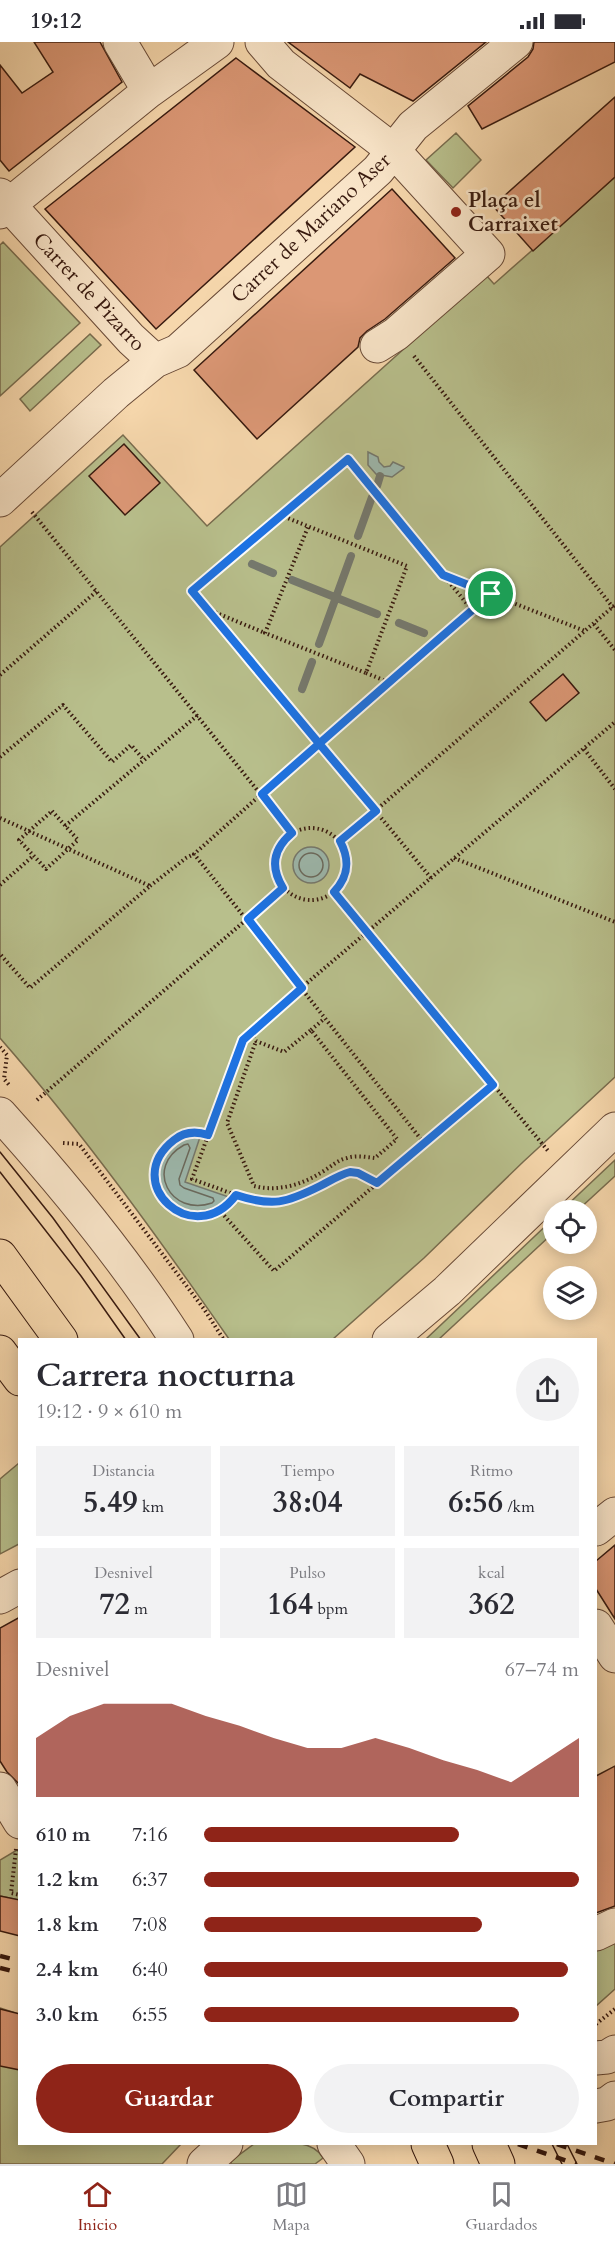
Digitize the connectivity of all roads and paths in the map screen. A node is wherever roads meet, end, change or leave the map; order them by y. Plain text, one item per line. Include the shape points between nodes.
1 (120, 42) edge
2 (217, 42) edge
3 (262, 42) edge
4 (516, 42) edge
5 (149, 92) junction
6 (394, 151) junction
7 (3, 204) edge
8 (386, 340) joint
9 (155, 361) junction
10 (0, 500) edge
11 (32, 512) dead end
12 (280, 515) junction
13 (308, 527) junction
14 (443, 575) junction
15 (97, 591) junction
16 (491, 594) junction
17 (614, 607) edge
18 (206, 608) junction
19 (472, 610) junction
20 (594, 624) junction
21 (586, 631) junction
22 (265, 633) junction
23 (615, 650) edge
24 (366, 673) junction
25 (0, 675) edge
26 (388, 682) junction
27 (198, 715) junction
28 (615, 722) edge
29 (319, 743) junction
30 (584, 748) junction
31 (0, 757) edge
32 (144, 760) junction
33 (615, 789) edge
34 (262, 794) junction
35 (376, 811) junction
36 (0, 818) edge
37 (65, 826) junction
38 (292, 833) junction
39 (340, 841) junction
40 (194, 854) junction
41 (33, 856) junction
42 (454, 858) junction
43 (431, 878) junction
44 (0, 885) edge
45 (150, 886) junction
46 (283, 888) junction
47 (334, 892) junction
48 (248, 919) junction
49 (615, 922) edge
50 (366, 932) junction
51 (0, 954) edge
52 (302, 988) junction
53 (325, 1019) junction
54 (311, 1030) junction
55 (251, 1033) junction
56 (256, 1041) junction
57 (0, 1047) edge
58 (6, 1065) dead end
59 (493, 1085) junction
60 (37, 1100) dead end
61 (0, 1114) edge
62 (615, 1130) edge
63 (208, 1135) junction
64 (424, 1143) junction
65 (71, 1144) dead end
66 (549, 1152) dead end
67 (377, 1183) junction
68 (236, 1195) junction
69 (220, 1211) junction
70 (0, 1256) edge
71 (60, 1338) edge
72 (176, 1338) edge
73 (223, 1338) edge
74 (391, 1338) edge
75 (0, 1352) edge
76 (18, 1376) edge
77 (615, 1514) edge
78 (597, 1528) edge
79 (18, 1587) edge
80 (0, 1597) edge
81 (0, 1789) edge
82 (14, 1834) edge
83 (18, 1895) edge
84 (615, 1925) edge
85 (597, 1934) edge
86 (615, 2008) edge
87 (597, 2023) edge
88 (615, 2052) edge
89 (597, 2058) edge
90 (615, 2079) edge
91 (597, 2081) edge
92 (615, 2098) edge
93 (597, 2106) edge
94 (225, 2145) edge
95 (335, 2145) edge
96 (428, 2145) edge
97 (204, 2164) edge
98 (348, 2164) edge
99 (437, 2164) edge

1 - 5 street
2 - 5 street
3 - 6 street via 281,64
4 - 6 street, Carrer de Mariano Aser via 413,126
5 - 7 street
6 - 8 street via 488,254
6 - 9 street, Carrer de Mariano Aser via 378,170 178,351
7 - 9 street, Carrer de Pizarro
8 - 17 path
9 - 10 street, Carrer de Mariano Aser
11 - 15 path
12 - 13 path
12 - 14 path via 348,459
12 - 18 path via 192,591
13 - 22 path
13 - 24 path via 407,566
14 - 16 path
14 - 19 path
15 - 25 path
15 - 27 path
16 - 19 path
16 - 21 path
17 - 20 path
18 - 22 path
18 - 29 path
19 - 26 path
20 - 21 path
20 - 23 path
21 - 35 path
22 - 24 path
24 - 26 path
26 - 29 path
27 - 32 path
27 - 34 path
28 - 30 path
29 - 34 path
29 - 35 path
30 - 33 path
30 - 42 path
31 - 32 path via 63,705 112,762 131,746
32 - 37 path
34 - 38 path
34 - 40 path
35 - 39 path
35 - 43 path
36 - 45 path
37 - 41 path, bridge via 78,840 46,869
37 - 41 path, bridge via 52,811 19,840
38 - 39 path via 301,828 322,829
38 - 46 path via 282,841 274,864
39 - 47 path via 347,862 346,874
40 - 45 path
40 - 48 path
41 - 44 path
42 - 43 path
42 - 49 path
43 - 50 path
45 - 51 path via 30,988
46 - 47 path via 302,900 313,901
46 - 48 path
47 - 50 path
48 - 52 path
48 - 60 path
50 - 52 path
50 - 59 path
52 - 53 path
52 - 55 path
53 - 54 path
53 - 64 path
54 - 56 path via 284,1052
54 - 56 path via 398,1139 375,1158 346,1158 302,1182 275,1189 254,1186 227,1123
55 - 56 path
55 - 63 path via 243,1040
57 - 58 path via 7,1055
59 - 64 path
59 - 66 path
61 - 72 street via 67,1189
62 - 74 street via 447,1291
63 - 68 path via 192,1179
63 - 69 path via 190,1132 166,1146 154,1180 168,1206 181,1213 206,1216
64 - 67 path
65 - 73 path via 80,1144
67 - 68 path via 350,1172 282,1202
67 - 69 path via 274,1270
68 - 69 path
70 - 71 highway
75 - 76 highway
77 - 78 street
79 - 80 street
81 - 82 street
82 - 83 path via 11,1893
84 - 85 street
86 - 87 path
88 - 89 street
90 - 91 street
92 - 93 street
94 - 97 street
95 - 98 street
96 - 99 highway

